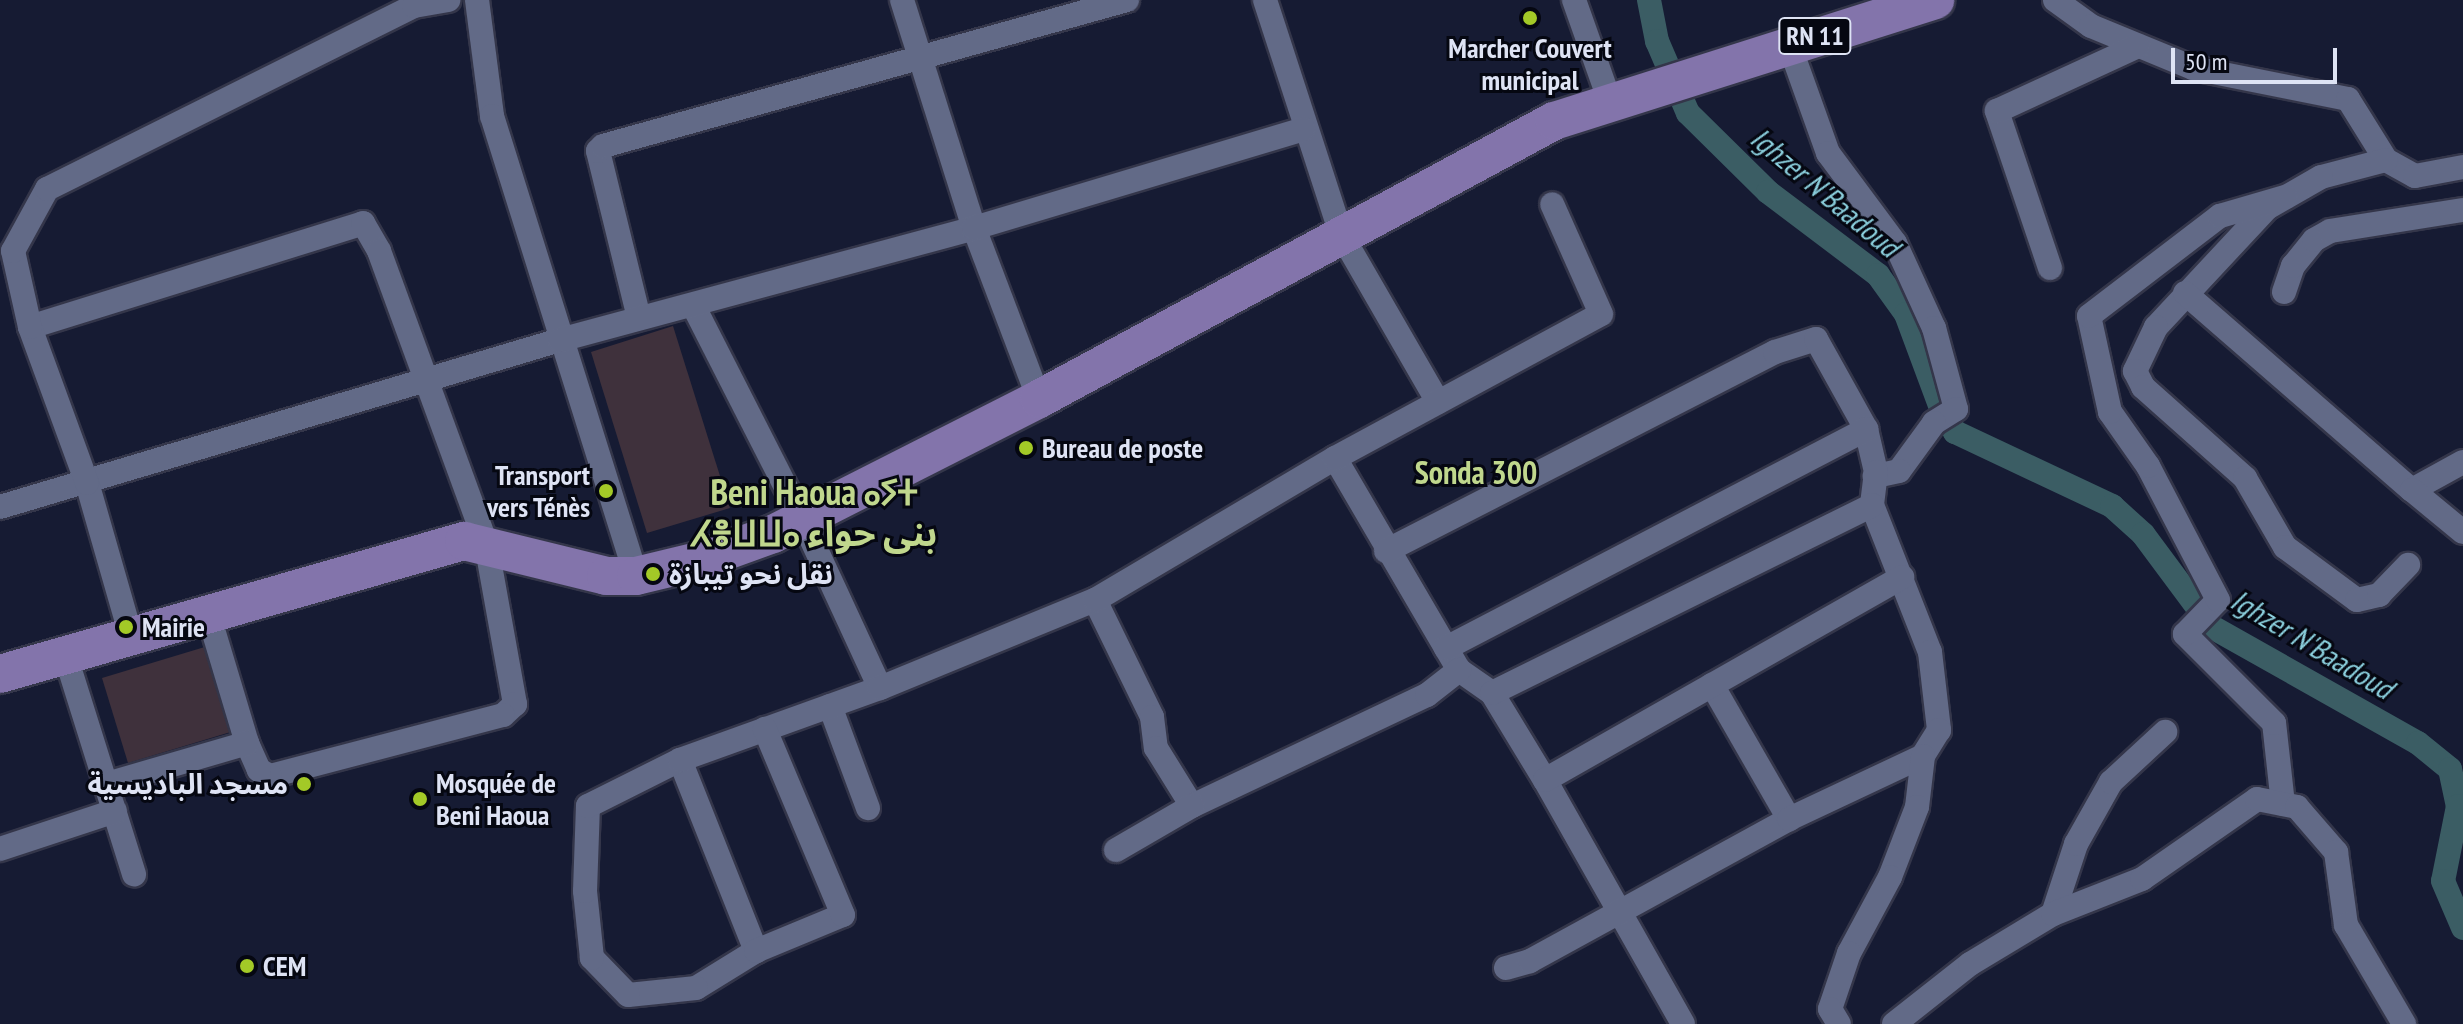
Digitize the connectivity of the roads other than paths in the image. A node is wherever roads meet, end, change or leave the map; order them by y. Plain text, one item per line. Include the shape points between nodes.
1 (448, 0) edge
2 (477, 0) edge
3 (902, 0) edge
4 (1127, 0) edge
5 (1265, 0) edge
6 (1574, 0) edge
7 (1935, 0) edge
8 (2055, 0) edge
9 (1789, 44) junction
10 (2138, 46) junction
11 (917, 59) junction
12 (1617, 97) junction
13 (1303, 129) junction
14 (2386, 160) junction
15 (2463, 167) edge
16 (2285, 197) junction
17 (1552, 204) dead end
18 (2463, 210) edge
19 (974, 228) junction
20 (1341, 234) junction
21 (2050, 268) dead end
22 (2284, 292) dead end
23 (2185, 293) junction
24 (694, 307) junction
25 (639, 318) junction
26 (30, 327) junction
27 (560, 340) junction
28 (427, 383) junction
29 (1039, 399) junction
30 (1438, 402) junction
31 (1866, 429) junction
32 (1335, 458) junction
33 (2463, 462) edge
34 (1875, 476) junction
35 (87, 483) junction
36 (2412, 490) junction
37 (1872, 505) junction
38 (0, 507) edge
39 (802, 519) junction
40 (2463, 532) edge
41 (486, 543) junction
42 (1386, 551) junction
43 (2408, 565) dead end
44 (636, 576) junction
45 (1902, 577) junction
46 (1095, 600) junction
47 (208, 613) junction
48 (131, 636) junction
49 (1446, 648) junction
50 (65, 654) junction
51 (1459, 670) junction
52 (0, 674) edge
53 (1712, 685) junction
54 (880, 688) junction
55 (1492, 693) junction
56 (830, 706) junction
57 (765, 729) junction
58 (2165, 732) dead end
59 (247, 743) junction
60 (1923, 756) junction
61 (680, 760) junction
62 (1545, 780) junction
63 (107, 784) junction
64 (2283, 804) junction
65 (1192, 806) junction
66 (868, 808) dead end
67 (115, 811) junction
68 (1789, 819) junction
69 (0, 849) edge
70 (1116, 850) dead end
71 (134, 874) dead end
72 (1620, 912) junction
73 (2053, 914) junction
74 (756, 951) junction
75 (1506, 968) dead end
76 (1683, 1024) edge
77 (1839, 1024) edge
78 (1894, 1024) edge
79 (2404, 1024) edge

1 - 26 street via 414,6 47,189 13,251
2 - 27 street via 492,116
3 - 11 street
4 - 11 street
5 - 13 street
6 - 12 street
7 - 9 main road, RN 11
8 - 10 street via 2091,26
9 - 12 main road, RN 11
9 - 34 street via 1828,153 1895,243 1928,313 1956,409 1934,423 1899,471
10 - 14 street via 2193,68 2348,99
10 - 21 street via 1997,111
11 - 19 street
11 - 25 street via 603,146 598,151
12 - 20 main road, RN 11 via 1554,121
13 - 19 street
13 - 20 street
14 - 15 street via 2415,176
14 - 16 street via 2321,177
16 - 23 street via 2246,228
16 - 64 street via 2220,216 2089,316 2110,412 2148,466 2218,600 2185,634 2274,723
17 - 30 street via 1601,314
18 - 22 street via 2330,231 2314,240 2293,266
19 - 24 street
19 - 29 street
20 - 29 main road, RN 11
20 - 30 street
23 - 36 street
23 - 43 street via 2156,327 2135,371 2143,387 2245,478 2285,547 2357,600 2379,595
24 - 25 street
24 - 39 street
25 - 27 street
26 - 28 street via 363,223
26 - 35 street
27 - 28 street
27 - 44 street
28 - 35 street
28 - 41 street
29 - 39 main road, RN 11
30 - 32 street
31 - 34 street
31 - 42 street via 1816,339 1775,352
31 - 49 street
32 - 42 street
32 - 46 street
33 - 36 street
34 - 37 street
35 - 38 street
35 - 48 street
36 - 40 street
37 - 45 street
37 - 55 street
39 - 44 main road, RN 11 via 698,561
39 - 54 street
41 - 44 main road, RN 11 via 606,576
41 - 47 main road, RN 11 via 464,541
41 - 59 street via 515,704 511,710 270,776 259,770
42 - 49 street
45 - 53 street
45 - 60 street via 1930,652 1936,696 1939,730
46 - 54 street
46 - 65 street via 1152,717 1156,748
47 - 48 main road, RN 11
47 - 59 street
48 - 50 main road, RN 11
49 - 51 street
50 - 52 main road, RN 11
50 - 63 street
51 - 55 street
51 - 65 street via 1427,695
53 - 62 street
53 - 68 street
54 - 56 street
55 - 62 street
56 - 57 street
56 - 66 street
57 - 61 street
57 - 74 street via 843,915
58 - 73 street via 2111,782 2076,844
59 - 63 street
60 - 68 street
60 - 77 street via 1917,807 1890,877 1849,953 1830,1009
61 - 74 street
61 - 74 street via 588,806 585,891 592,958 628,995 696,988
62 - 72 street
63 - 67 street
64 - 73 street via 2257,799 2142,879
64 - 79 street via 2297,807 2336,852 2346,925
65 - 70 street
67 - 69 street
67 - 71 street
68 - 72 street
72 - 75 street via 1530,961
72 - 76 street
73 - 78 street via 1970,964

